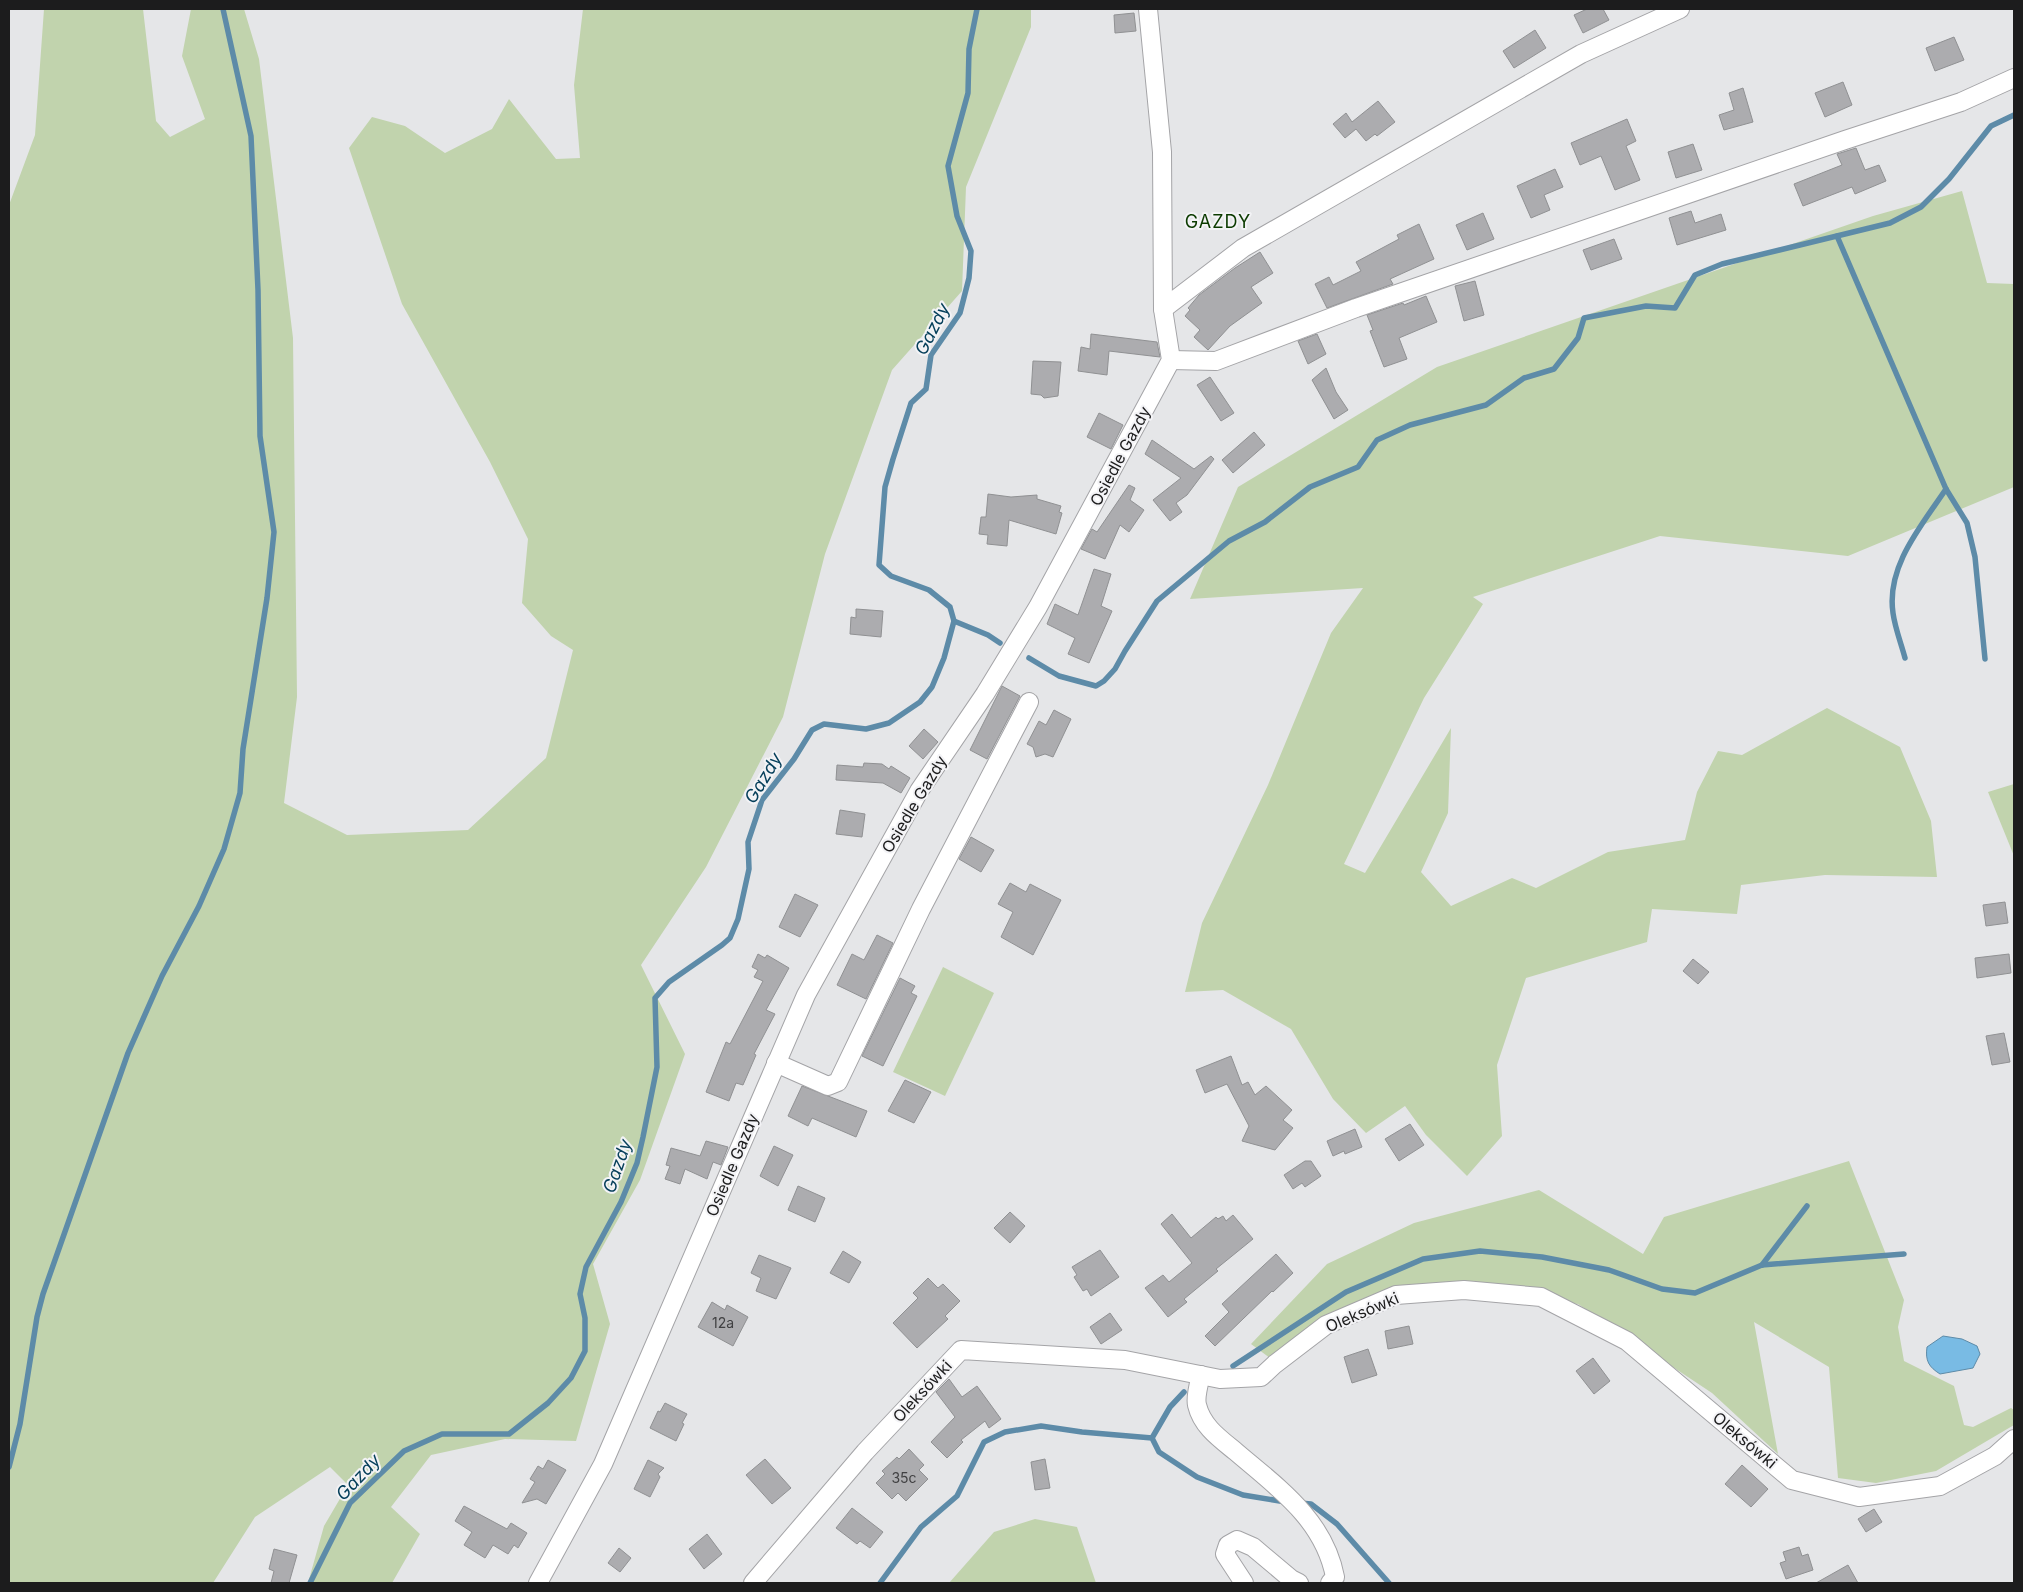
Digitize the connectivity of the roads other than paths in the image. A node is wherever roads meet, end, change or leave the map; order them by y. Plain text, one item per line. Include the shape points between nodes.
1 (1148, 9) edge
2 (1680, 9) edge
3 (2014, 78) edge
4 (1163, 309) junction
5 (1171, 360) junction
6 (1029, 702) dead end
7 (776, 1063) junction
8 (1201, 1375) junction
9 (2014, 1439) edge
10 (538, 1583) edge
11 (753, 1583) edge
12 (1244, 1583) edge
13 (1299, 1583) edge
14 (1330, 1583) edge

1 - 4 street via 1162,152
2 - 4 street via 1581,54 1252,243
3 - 5 street via 1961,102 1356,308 1216,361
4 - 5 street
5 - 7 street, Osiedle Gazdy via 1038,607 985,694 919,791 806,995
6 - 7 street via 921,909 838,1082 828,1086
7 - 10 street, Osiedle Gazdy via 603,1464
8 - 9 street, Oleksówki via 1220,1379 1261,1377 1326,1325 1343,1317 1396,1295 1464,1290 1541,1297 1628,1340 1792,1480 1859,1497 1940,1486 1995,1456
8 - 11 street, Oleksówki via 1125,1360 961,1350 865,1452
8 - 14 street via 1196,1404 1208,1429 1287,1494 1315,1528 1331,1558 1335,1577
12 - 13 street via 1225,1554 1228,1546 1236,1540 1253,1547

